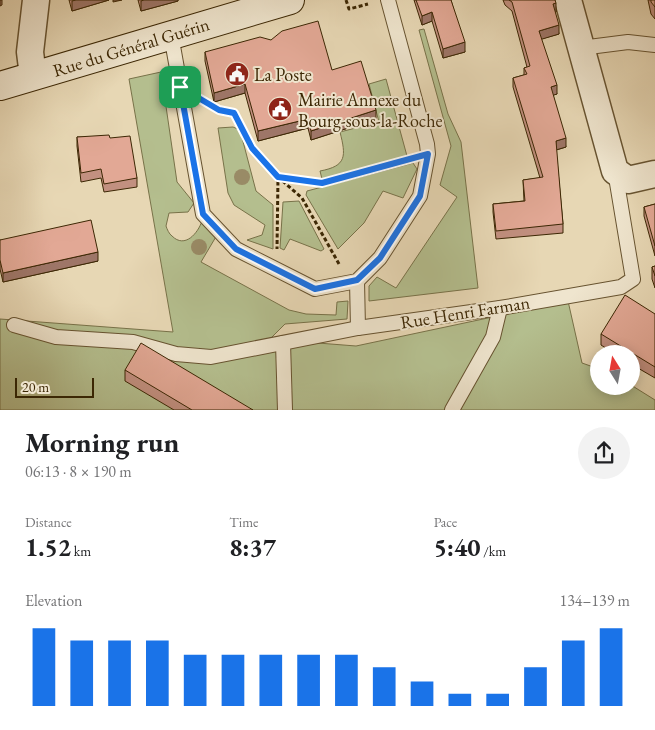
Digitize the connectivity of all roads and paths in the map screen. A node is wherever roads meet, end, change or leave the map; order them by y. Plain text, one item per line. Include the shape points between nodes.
1 (36, 0) edge
2 (290, 0) edge
3 (346, 0) edge
4 (568, 0) edge
5 (381, 1) edge
6 (170, 35) junction
7 (655, 45) edge
8 (581, 48) junction
9 (33, 76) junction
10 (0, 86) edge
11 (180, 87) junction
12 (428, 154) junction
13 (615, 171) junction
14 (655, 174) edge
15 (278, 177) junction
16 (276, 269) junction
17 (353, 281) junction
18 (500, 308) junction
19 (14, 325) dead end
20 (358, 328) junction
21 (283, 343) junction
22 (285, 410) edge
23 (452, 410) edge

1 - 9 street via 30,52
2 - 6 main road, Rue du Général Guérin
3 - 5 path via 349,9
4 - 8 street, Rue Henri Farman
5 - 12 lane
6 - 9 main road, Rue du Général Guérin
6 - 11 lane
7 - 8 lane via 628,42
8 - 13 street, Rue Henri Farman
9 - 10 main road, Rue du Général Guérin
11 - 15 path via 219,110 234,113 252,148
11 - 16 lane via 203,214 236,249
12 - 15 path via 322,183
12 - 17 lane via 420,196 380,258
13 - 14 street via 628,180
13 - 18 lane, Rue Henri Farman via 633,279 621,287
15 - 16 path
15 - 17 path via 302,198
16 - 17 lane via 315,289
17 - 20 lane
18 - 20 lane, Rue Henri Farman
18 - 23 lane via 493,337
19 - 21 lane, Rue Henri Farman via 56,337 132,342 176,354 212,357
20 - 21 lane, Rue Henri Farman
21 - 22 lane

